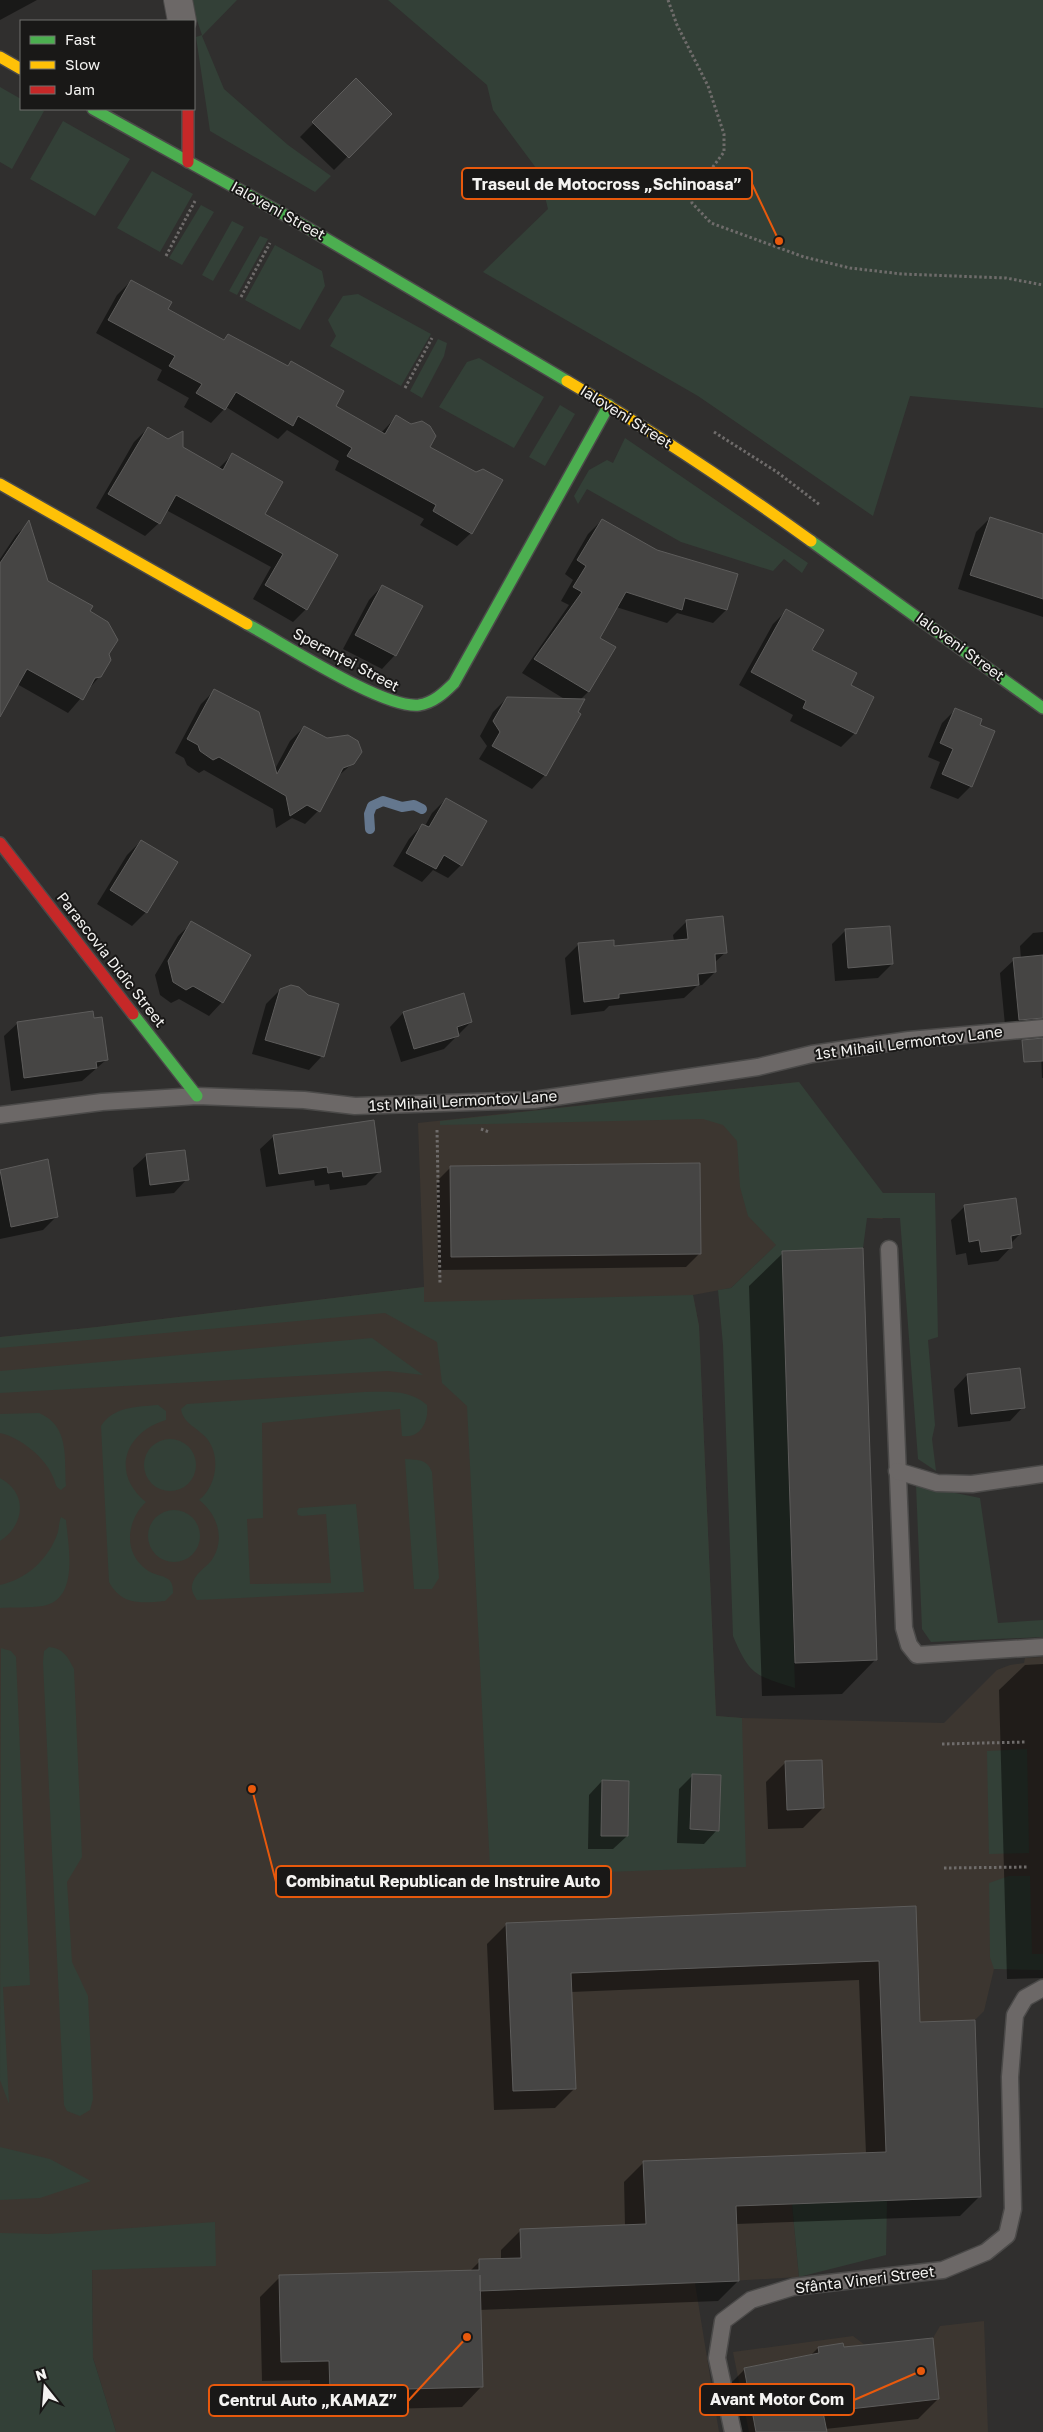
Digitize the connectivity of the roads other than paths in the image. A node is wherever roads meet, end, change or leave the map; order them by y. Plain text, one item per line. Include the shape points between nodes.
1 (178, 0) edge
2 (182, 20) edge
3 (0, 57) edge
4 (20, 68) edge
5 (95, 110) edge
6 (188, 110) edge
7 (188, 162) junction
8 (610, 406) junction
9 (0, 484) edge
10 (1043, 708) edge
11 (0, 843) edge
12 (1043, 1028) edge
13 (197, 1096) junction
14 (0, 1115) edge
15 (889, 1249) dead end
16 (897, 1471) junction
17 (1043, 1474) edge
18 (1043, 1647) edge
19 (1043, 1988) edge
20 (733, 2432) edge

1 - 2 street
3 - 4 street
5 - 7 street, Ialoveni Street
6 - 7 street
7 - 8 street, Ialoveni Street via 285,215
8 - 9 street, Speranței Street via 454,682 443,695 429,703 413,706 398,704 360,687
8 - 10 street, Ialoveni Street via 744,493
11 - 13 street, Parascovia Didîc Street
12 - 13 lane, 1st Mihail Lermontov Lane via 908,1040 812,1054 758,1067 534,1100 355,1106 304,1100
13 - 14 lane, 1st Mihail Lermontov Lane via 102,1102
15 - 16 lane
16 - 17 lane via 937,1483 972,1484
16 - 18 lane via 904,1628 908,1645 917,1655
19 - 20 lane, Sfânta Vineri Street via 1024,1998 1015,2015 1010,2076 1013,2209 1007,2235 986,2252 943,2270 793,2287 751,2300 723,2321 717,2358

